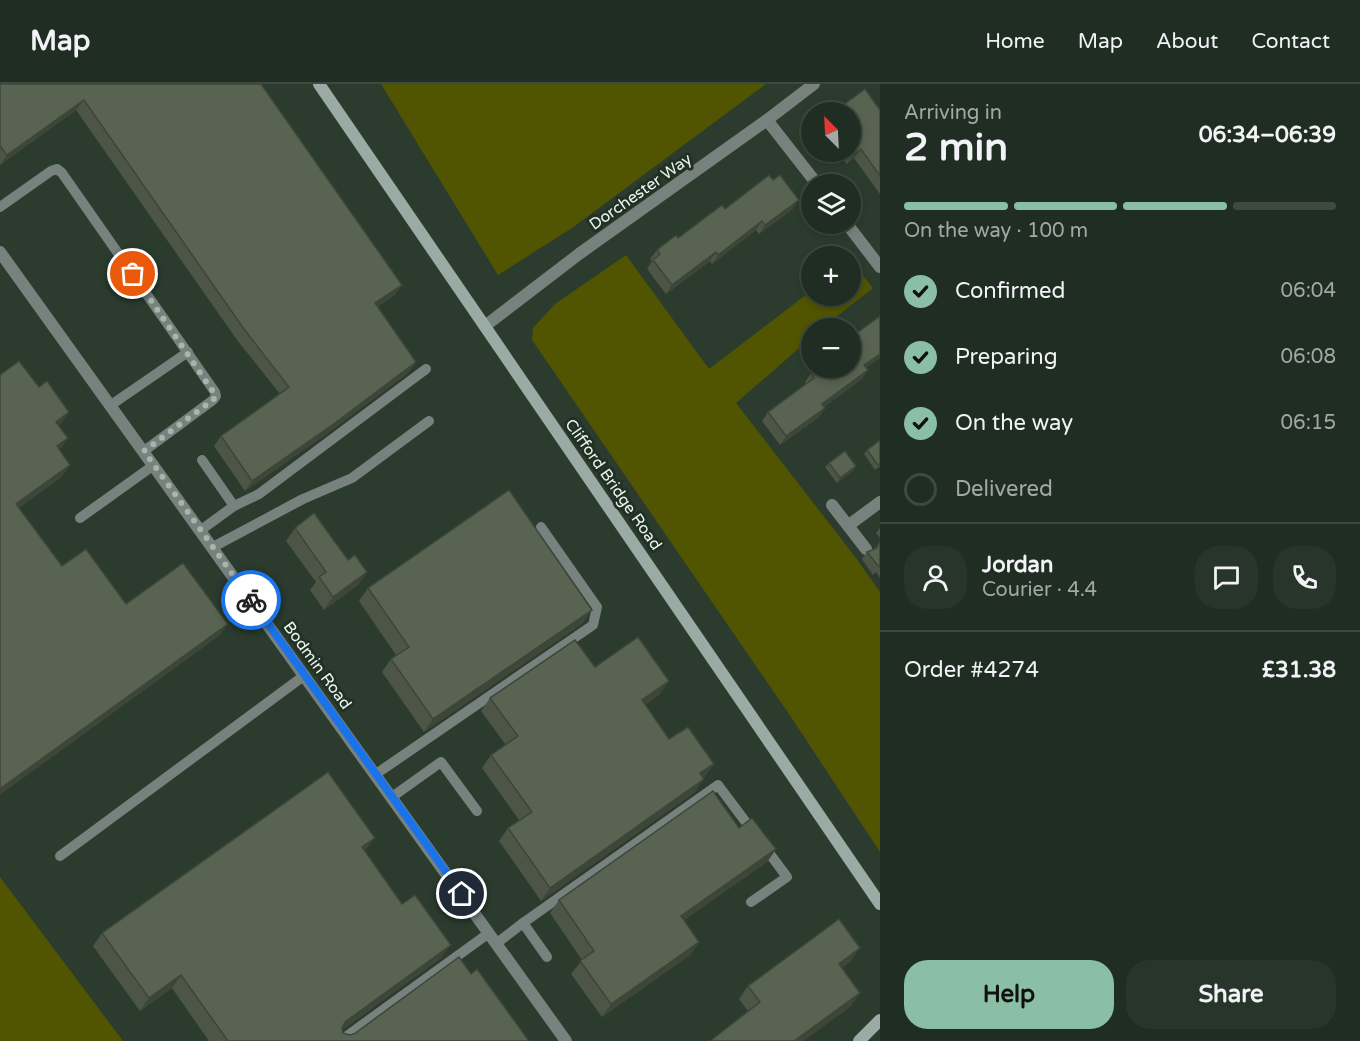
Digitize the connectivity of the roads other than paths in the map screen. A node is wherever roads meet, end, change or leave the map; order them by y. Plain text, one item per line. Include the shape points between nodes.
1 (319, 84) edge
2 (814, 84) edge
3 (767, 120) junction
4 (809, 174) edge
5 (0, 207) edge
6 (855, 234) edge
7 (0, 252) edge
8 (880, 267) edge
9 (485, 326) junction
10 (188, 352) junction
11 (426, 369) dead end
12 (111, 405) junction
13 (429, 421) dead end
14 (144, 451) junction
15 (202, 460) dead end
16 (154, 465) junction
17 (880, 502) edge
18 (832, 505) dead end
19 (234, 506) junction
20 (80, 518) dead end
21 (849, 525) junction
22 (541, 527) dead end
23 (201, 530) junction
24 (213, 547) junction
25 (866, 549) dead end
26 (305, 675) junction
27 (376, 774) junction
28 (392, 797) junction
29 (477, 811) dead end
30 (60, 856) dead end
31 (751, 902) dead end
32 (880, 904) edge
33 (523, 923) junction
34 (493, 938) junction
35 (547, 957) dead end
36 (880, 1020) edge
37 (340, 1041) edge
38 (566, 1041) edge
39 (859, 1041) edge

1 - 9 main road, Clifford Bridge Road
2 - 3 street, Dorchester Way
3 - 4 street
3 - 9 street, Dorchester Way
5 - 10 lane via 57,169
6 - 8 street
7 - 12 street, Bodmin Road
9 - 32 main road, Clifford Bridge Road
10 - 12 lane
10 - 14 lane via 216,396
11 - 19 lane via 259,494
12 - 14 street, Bodmin Road
13 - 24 lane via 352,478
14 - 16 street, Bodmin Road
15 - 19 lane
16 - 20 lane
16 - 23 street, Bodmin Road
17 - 21 street
18 - 21 street
19 - 23 lane
21 - 25 street
22 - 27 lane via 597,607 593,625
23 - 24 street, Bodmin Road
24 - 26 street, Bodmin Road
26 - 27 street, Bodmin Road
26 - 30 lane
27 - 28 street, Bodmin Road
28 - 29 lane via 441,762
28 - 34 street, Bodmin Road
31 - 33 lane via 787,876 718,785
33 - 34 lane
33 - 35 lane
34 - 37 lane
34 - 38 street, Bodmin Road
36 - 39 main road

